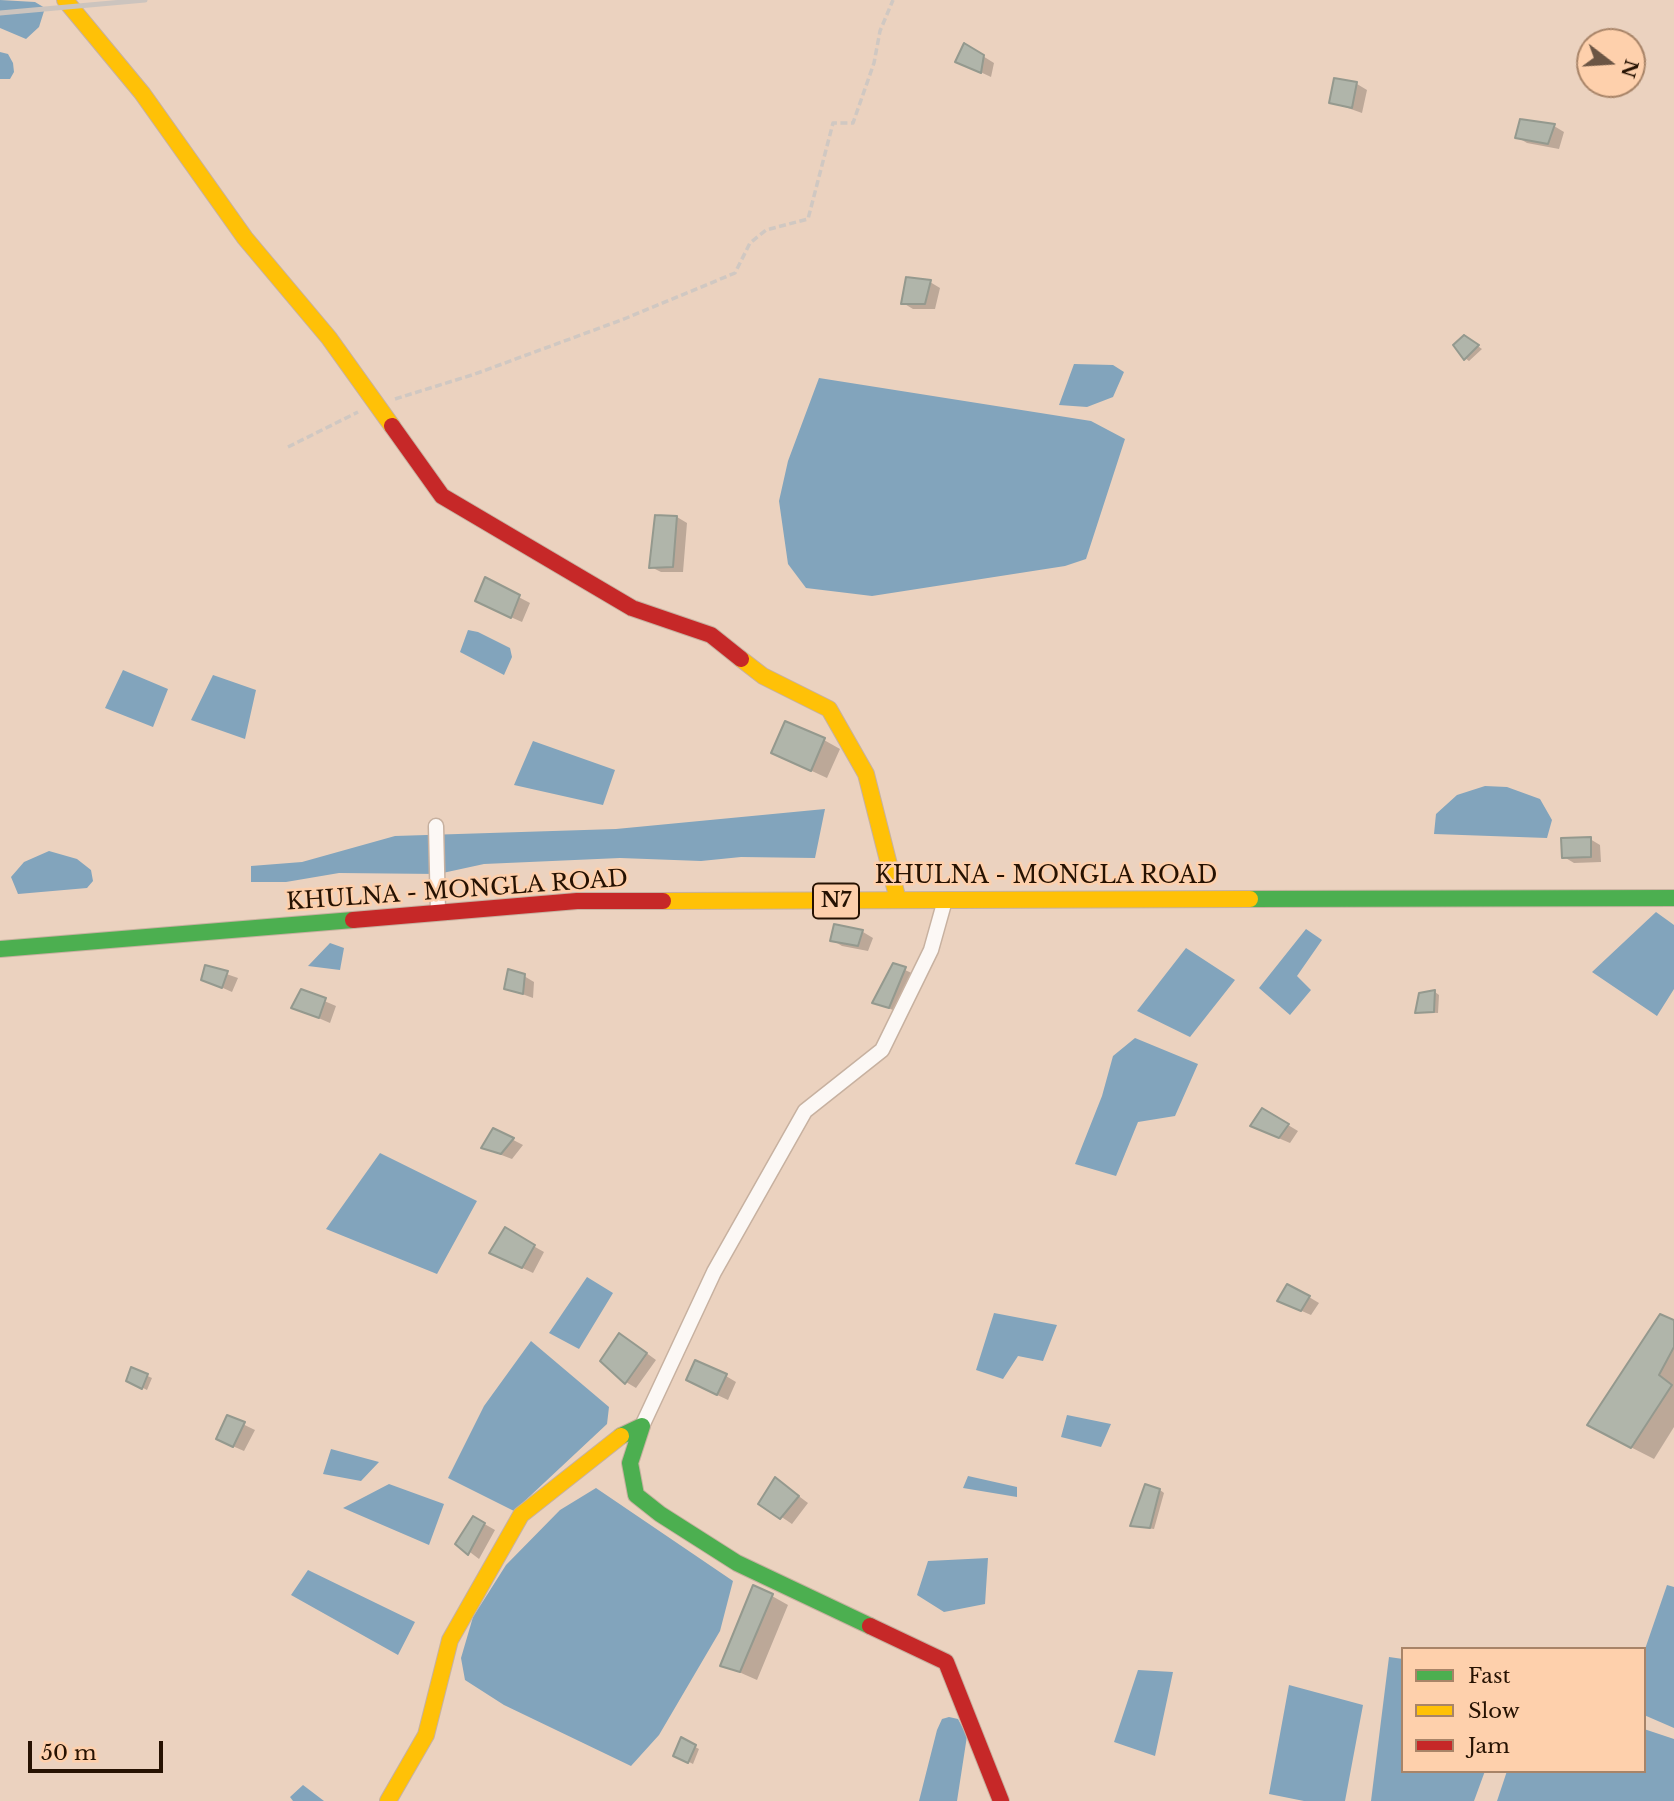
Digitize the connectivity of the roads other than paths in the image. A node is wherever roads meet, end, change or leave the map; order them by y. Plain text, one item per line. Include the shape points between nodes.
1 (65, 0) edge
2 (436, 826) dead end
3 (1674, 898) edge
4 (898, 900) junction
5 (945, 900) junction
6 (438, 912) junction
7 (0, 949) edge
8 (642, 1426) junction
9 (388, 1801) edge
10 (1001, 1801) edge

1 - 4 main road via 142,93 245,238 329,338 442,496 632,608 711,635 764,676 830,709 866,774
2 - 6 street
3 - 5 main road, KHULNA - MONGLA ROAD / N7
4 - 5 main road, KHULNA - MONGLA ROAD / N7
4 - 6 main road, KHULNA - MONGLA ROAD / N7 via 577,901
5 - 8 street via 931,950 882,1050 805,1111 714,1272
6 - 7 main road, KHULNA - MONGLA ROAD / N7
8 - 9 main road via 620,1437 522,1515 450,1640 426,1735
8 - 10 main road via 630,1463 636,1495 660,1514 737,1563 946,1662

